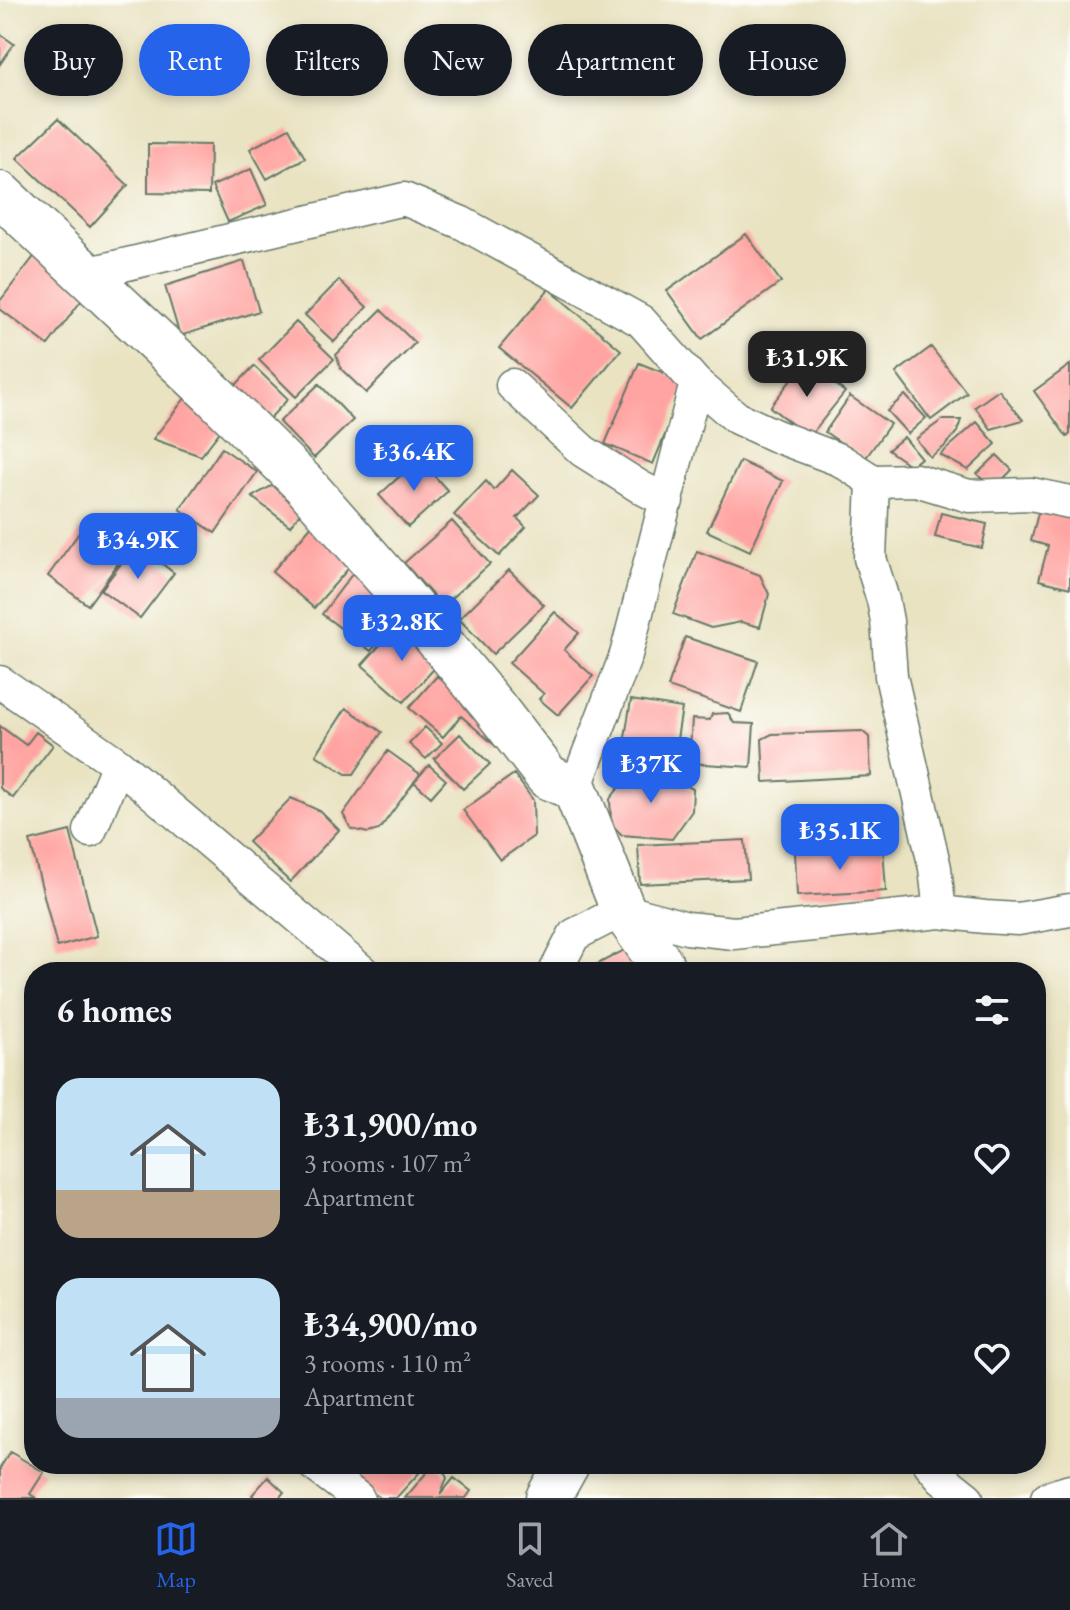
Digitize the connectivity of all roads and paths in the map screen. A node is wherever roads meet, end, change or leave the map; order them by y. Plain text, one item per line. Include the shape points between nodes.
1 (5, 210) edge
2 (85, 274) junction
3 (696, 383) junction
4 (512, 385) dead end
5 (873, 481) junction
6 (667, 501) junction
7 (1070, 502) edge
8 (0, 682) edge
9 (118, 764) junction
10 (575, 789) junction
11 (90, 831) dead end
12 (623, 910) junction
13 (1070, 910) edge
14 (940, 912) junction
15 (351, 962) edge
16 (560, 962) edge
17 (660, 962) edge
18 (326, 1474) edge
19 (561, 1474) edge
20 (939, 1474) edge
21 (1070, 1491) edge
22 (358, 1498) edge
23 (548, 1498) edge
24 (967, 1498) edge
25 (1047, 1498) edge

1 - 2 street
2 - 3 street via 404,199 462,223 641,321
2 - 10 street via 304,484 548,777
3 - 5 street via 737,418 840,460
3 - 6 street
4 - 6 street via 583,451
5 - 7 street via 916,480 969,496 1031,494
5 - 14 street via 870,558 885,611 891,676 935,868
6 - 10 street via 626,655
8 - 9 street
9 - 11 street
9 - 15 street
10 - 12 street
12 - 14 street via 687,928 734,933
12 - 16 street via 574,935
12 - 17 street
13 - 14 street via 1018,919
18 - 22 street
19 - 23 street
20 - 24 street
21 - 25 street

